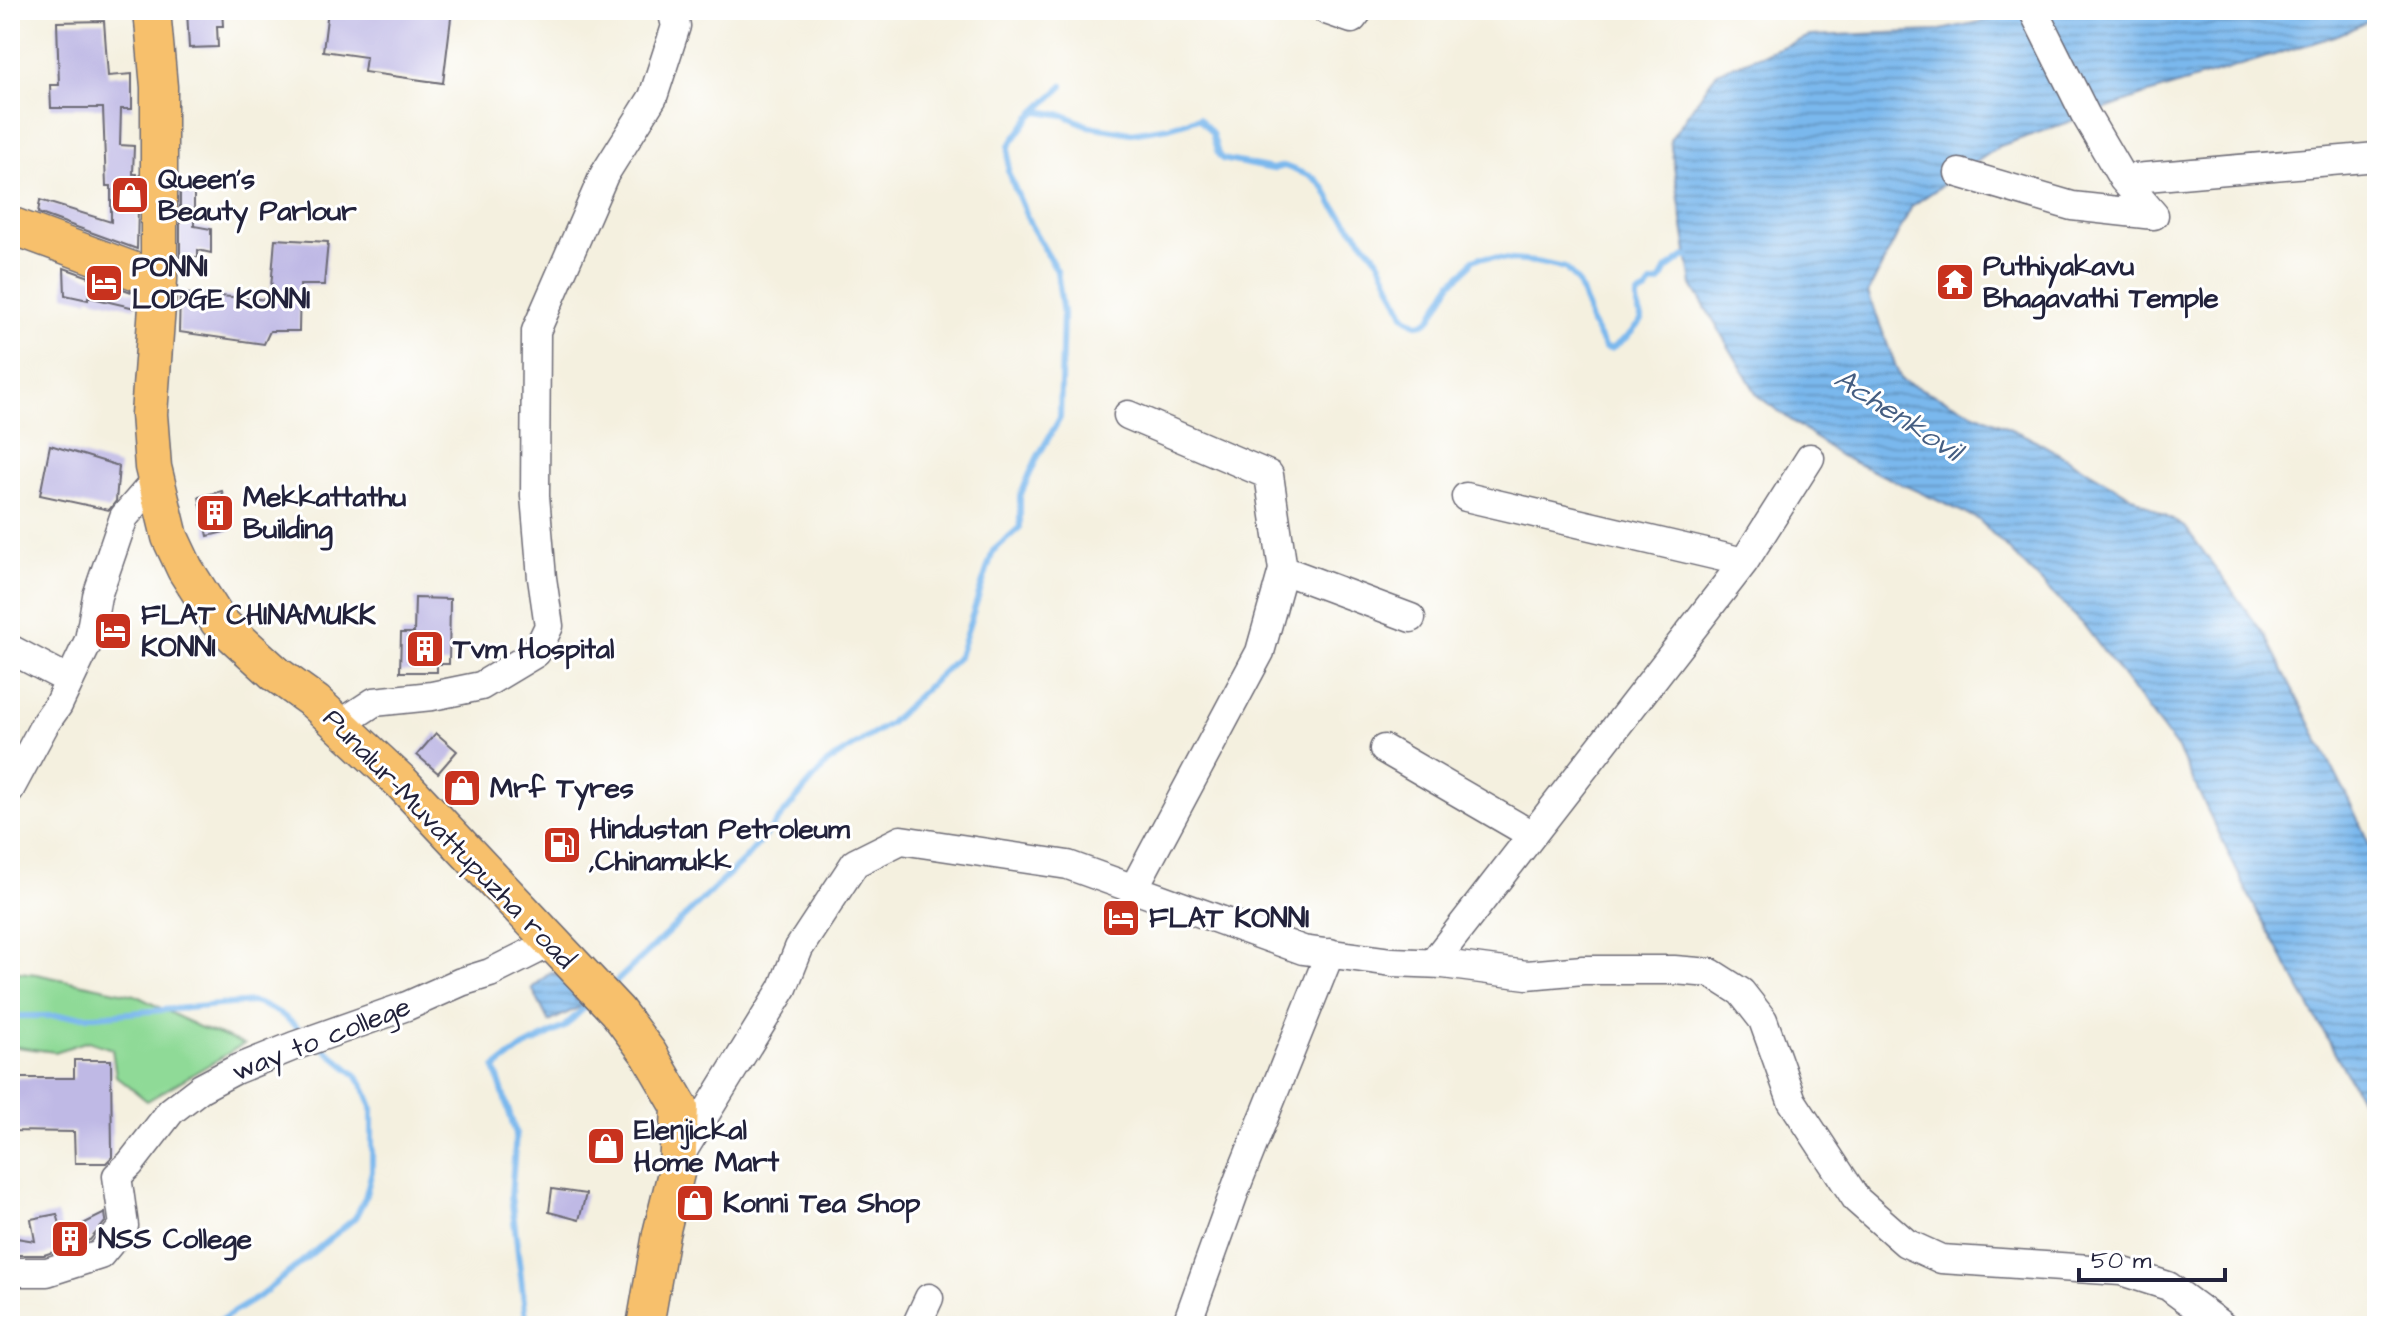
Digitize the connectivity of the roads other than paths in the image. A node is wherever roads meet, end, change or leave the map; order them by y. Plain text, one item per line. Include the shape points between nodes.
1 (152, 10) edge
2 (672, 10) edge
3 (1326, 10) edge
4 (1359, 10) edge
5 (2033, 10) edge
6 (2377, 157) edge
7 (1959, 173) dead end
8 (2123, 179) junction
9 (10, 225) edge
10 (159, 280) junction
11 (1128, 415) dead end
12 (1810, 458) dead end
13 (156, 480) junction
14 (1466, 497) dead end
15 (1744, 562) junction
16 (1283, 570) junction
17 (1411, 618) dead end
18 (10, 649) edge
19 (69, 680) junction
20 (339, 725) junction
21 (1384, 749) dead end
22 (14, 781) edge
23 (1532, 835) junction
24 (1134, 888) junction
25 (554, 945) junction
26 (1330, 953) junction
27 (1433, 963) junction
28 (677, 1169) junction
29 (10, 1272) edge
30 (929, 1298) dead end
31 (645, 1326) edge
32 (916, 1326) edge
33 (1186, 1326) edge
34 (2222, 1326) edge

1 - 10 main road, Punalur-Muvattupuzha road via 159,87
2 - 20 street via 676,26 653,97 604,175 536,331 535,496 549,626 536,653 481,686 374,702
3 - 4 street via 1352,19
5 - 8 street
6 - 8 street
7 - 8 street via 2072,206 2154,215
9 - 10 main road
10 - 13 main road, Punalur-Muvattupuzha road via 149,414
11 - 16 street via 1269,475
12 - 15 street
13 - 19 street via 124,517 97,596 89,640
13 - 20 main road, Punalur-Muvattupuzha road via 170,537 218,621
14 - 15 street
15 - 23 street
16 - 17 street
16 - 24 street via 1260,652
18 - 19 street
19 - 22 street
20 - 25 main road, Punalur-Muvattupuzha road via 400,781
21 - 23 street
23 - 27 street
24 - 26 street via 1303,950
24 - 28 street via 1068,865 901,840 855,863 799,948 783,988 684,1149
25 - 28 main road, Punalur-Muvattupuzha road via 617,1011 680,1107
25 - 29 street, way to college via 294,1046 201,1088 171,1111 117,1176 124,1226 100,1255 47,1272
26 - 27 street
26 - 33 street
27 - 34 street via 1527,975 1583,970 1711,973 1741,992 1763,1020 1792,1101 1857,1200 1906,1243 1941,1259 2121,1271 2168,1286
28 - 31 main road, Punalur-Muvattupuzha road
30 - 32 street

